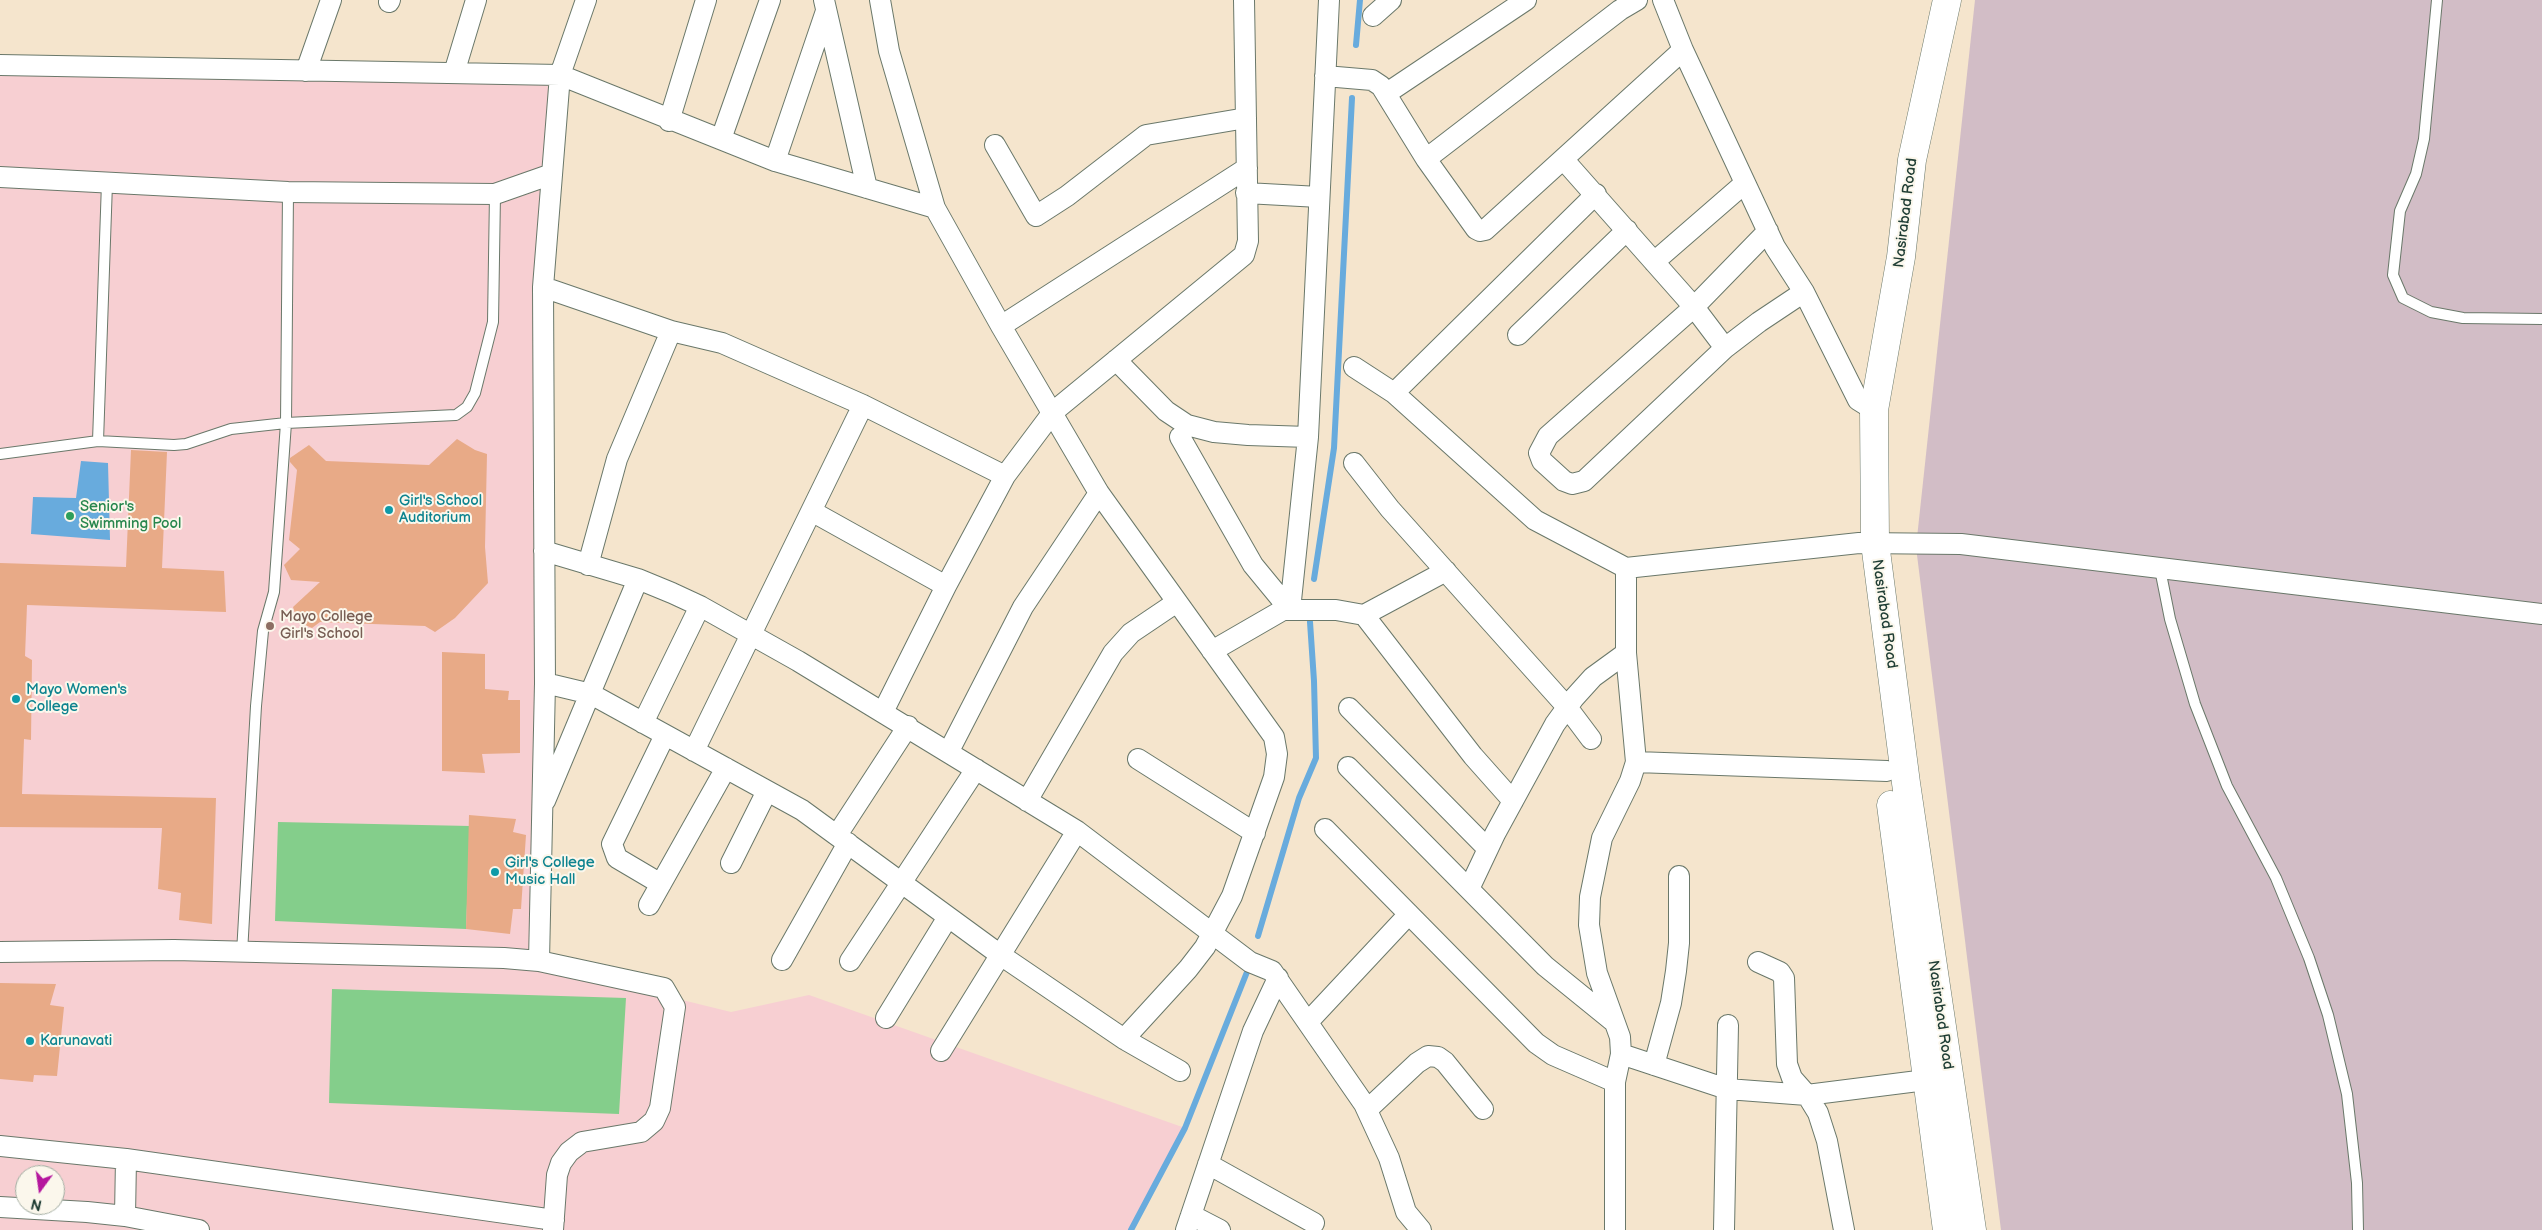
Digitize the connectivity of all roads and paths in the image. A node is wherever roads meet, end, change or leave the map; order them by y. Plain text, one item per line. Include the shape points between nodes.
1 (331, 0) edge
2 (476, 0) edge
3 (586, 0) edge
4 (706, 0) edge
5 (770, 0) edge
6 (880, 0) edge
7 (1244, 0) edge
8 (1329, 0) edge
9 (1391, 0) edge
10 (1526, 0) edge
11 (1637, 0) edge
12 (1663, 0) edge
13 (1929, 0) edge
14 (1947, 0) edge
15 (2436, 0) edge
16 (825, 5) edge
17 (1373, 16) dead end
18 (1683, 50) junction
19 (0, 65) edge
20 (306, 71) junction
21 (454, 73) junction
22 (560, 75) junction
23 (1331, 76) junction
24 (1387, 93) junction
25 (1246, 118) junction
26 (669, 120) junction
27 (721, 139) junction
28 (994, 146) dead end
29 (1426, 159) junction
30 (1563, 159) junction
31 (775, 161) junction
32 (1247, 168) junction
33 (552, 174) junction
34 (0, 177) edge
35 (107, 183) junction
36 (1745, 183) junction
37 (867, 188) junction
38 (288, 192) junction
39 (1246, 193) junction
40 (495, 194) junction
41 (1596, 194) junction
42 (1319, 197) junction
43 (935, 208) junction
44 (1627, 230) junction
45 (1768, 231) junction
46 (1654, 262) junction
47 (543, 287) junction
48 (1804, 292) junction
49 (1694, 306) junction
50 (2542, 319) edge
51 (1001, 326) junction
52 (671, 331) junction
53 (1518, 335) dead end
54 (1725, 348) junction
55 (1116, 360) junction
56 (1354, 367) dead end
57 (1394, 393) junction
58 (1866, 405) junction
59 (863, 406) junction
60 (1053, 412) junction
61 (286, 423) junction
62 (1180, 437) dead end
63 (1308, 437) junction
64 (98, 441) junction
65 (0, 454) edge
66 (1354, 463) dead end
67 (1005, 476) junction
68 (1099, 493) junction
69 (813, 512) junction
70 (1867, 543) junction
71 (544, 551) junction
72 (588, 565) junction
73 (1626, 568) junction
74 (2160, 569) junction
75 (1446, 571) junction
76 (638, 579) junction
77 (946, 586) junction
78 (1177, 602) junction
79 (700, 606) junction
80 (1296, 609) junction
81 (2542, 614) edge
82 (1364, 615) junction
83 (753, 636) junction
84 (1212, 651) junction
85 (1626, 653) junction
86 (544, 683) junction
87 (591, 694) junction
88 (1567, 707) junction
89 (1349, 708) dead end
90 (883, 712) junction
91 (643, 723) junction
92 (908, 726) junction
93 (665, 735) junction
94 (1591, 739) dead end
95 (694, 751) junction
96 (949, 751) junction
97 (1138, 759) dead end
98 (1636, 762) junction
99 (1348, 767) dead end
100 (726, 768) junction
101 (976, 769) junction
102 (1887, 771) junction
103 (767, 791) junction
104 (1028, 801) junction
105 (1513, 801) junction
106 (541, 812) junction
107 (1325, 829) dead end
108 (1077, 831) junction
109 (1255, 833) junction
110 (842, 839) junction
111 (1488, 849) junction
112 (731, 863) dead end
113 (1679, 876) dead end
114 (900, 882) junction
115 (661, 884) junction
116 (1469, 889) junction
117 (649, 905) dead end
118 (1409, 914) junction
119 (948, 917) junction
120 (1213, 932) junction
121 (0, 952) edge
122 (242, 953) junction
123 (999, 954) junction
124 (782, 960) dead end
125 (850, 960) dead end
126 (539, 961) junction
127 (1758, 962) dead end
128 (1275, 975) junction
129 (886, 1018) dead end
130 (1308, 1022) junction
131 (1616, 1023) junction
132 (1728, 1025) dead end
133 (1124, 1039) junction
134 (941, 1051) dead end
135 (1621, 1054) junction
136 (1654, 1064) junction
137 (1180, 1072) dead end
138 (1926, 1080) junction
139 (1615, 1082) junction
140 (1727, 1089) junction
141 (1807, 1095) junction
142 (1483, 1108) dead end
143 (1367, 1110) junction
144 (0, 1146) edge
145 (126, 1159) junction
146 (1208, 1164) junction
147 (0, 1207) edge
148 (125, 1216) junction
149 (86, 1221) edge
150 (1189, 1223) edge
151 (1314, 1223) dead end
152 (554, 1225) edge
153 (199, 1230) edge
154 (1220, 1230) edge
155 (1421, 1230) edge
156 (1615, 1230) edge
157 (1724, 1230) edge
158 (1844, 1230) edge
159 (1947, 1230) edge
160 (1972, 1230) edge
161 (2358, 1230) edge

1 - 20 street
2 - 21 street
3 - 22 street
4 - 26 street
5 - 27 street
6 - 43 street via 889,51
7 - 25 street
8 - 23 street
9 - 17 street
10 - 24 street
11 - 29 street
12 - 18 street
13 - 58 highway, Nasirabad Road
14 - 58 highway, Nasirabad Road via 1912,160 1901,257
15 - 50 lane via 2424,139 2416,174 2400,211 2393,274 2403,298 2431,312 2463,318
16 - 31 street
16 - 37 street
18 - 30 street
18 - 36 street
19 - 20 street
20 - 21 street
21 - 22 street
22 - 26 street
22 - 33 street
23 - 24 street via 1372,80
23 - 42 street
24 - 29 street
25 - 28 street via 1146,135 1036,216
25 - 32 street
26 - 27 street
27 - 31 street
29 - 30 street via 1480,231
30 - 41 street
31 - 37 street
32 - 39 street
32 - 51 street
33 - 40 street
33 - 47 street
34 - 35 street
35 - 38 street
35 - 64 lane
36 - 45 street
36 - 46 street
37 - 43 street
38 - 40 street
38 - 61 lane
39 - 42 street
39 - 55 street via 1248,241 1244,255
40 - 61 lane via 493,322 475,393 467,407 456,415
41 - 44 street
41 - 57 street
42 - 63 street
43 - 51 street
44 - 46 street
44 - 53 street
45 - 48 street
45 - 49 street
46 - 49 street
47 - 52 street
47 - 71 street
48 - 54 street
48 - 58 street
49 - 54 street
49 - 54 street via 1548,436 1540,453 1542,461 1564,481 1572,484 1584,481
51 - 60 street
52 - 59 street via 722,343
52 - 72 street via 617,459
55 - 60 street
55 - 63 street via 1166,411 1187,425 1214,432
56 - 57 street
57 - 73 street via 1535,520
58 - 70 highway, Nasirabad Road
59 - 67 street
59 - 69 street
60 - 67 street
60 - 68 street
61 - 64 lane via 230,428 180,445
61 - 122 lane via 274,592 263,631 256,697
62 - 80 street via 1253,565
63 - 80 street
64 - 65 lane
66 - 75 street
67 - 77 street
68 - 78 street
68 - 96 street via 1023,607
69 - 77 street
69 - 83 street
70 - 73 street
70 - 74 street via 1961,544
70 - 102 highway, Nasirabad Road
70 - 160 highway, Nasirabad Road
71 - 72 street
71 - 86 street
72 - 76 street
73 - 85 street
74 - 81 street
74 - 161 lane via 2170,620 2195,704 2227,786 2276,878 2328,1015 2347,1094 2357,1183
75 - 82 street
75 - 88 street
76 - 79 street
76 - 87 street
77 - 90 street
78 - 84 street
78 - 104 street via 1131,633 1113,653
79 - 83 street
79 - 91 street
80 - 82 street via 1336,610
80 - 84 street via 1270,616
82 - 105 street via 1472,756
83 - 90 street
83 - 95 street
84 - 109 street via 1274,737 1277,754 1274,777
85 - 88 street via 1594,678
85 - 98 street
86 - 87 street
86 - 106 street
87 - 91 street
87 - 106 street
88 - 94 street
88 - 105 street
89 - 111 street
90 - 92 street
91 - 93 street
92 - 96 street
92 - 110 street
93 - 95 street
93 - 115 street via 612,844 616,858
95 - 100 street
96 - 101 street
97 - 109 street
98 - 102 street
98 - 131 street via 1602,838 1590,896 1589,924 1597,973
99 - 116 street
100 - 103 street
100 - 115 street
101 - 104 street
101 - 114 street
102 - 138 highway, Nasirabad Road
103 - 110 street via 802,810
103 - 112 street
104 - 108 street
105 - 111 street
106 - 126 street
107 - 118 street
108 - 120 street
108 - 123 street
109 - 120 street via 1232,896
110 - 114 street
110 - 124 street
111 - 116 street
113 - 136 street via 1676,971 1671,1003
114 - 119 street
114 - 125 street
115 - 117 street
116 - 131 street via 1545,966
118 - 130 street
118 - 139 street via 1536,1043 1552,1055
119 - 123 street
119 - 129 street
120 - 128 street via 1250,962
120 - 133 street via 1188,969
121 - 122 street via 174,950
122 - 126 street
123 - 133 street
123 - 134 street
126 - 152 street via 664,988 675,1007 660,1108 654,1121 641,1132 582,1142 569,1152 557,1175
127 - 141 street via 1780,972 1784,978 1787,1064 1792,1078
128 - 130 street
128 - 146 street
130 - 143 street
131 - 135 street
132 - 140 street
133 - 137 street
135 - 136 street
135 - 139 street
136 - 140 street
138 - 141 street
138 - 159 highway, Nasirabad Road
139 - 156 street
140 - 141 street
140 - 157 street
141 - 158 street via 1818,1114 1827,1141
142 - 143 street via 1445,1062 1428,1056
143 - 155 street via 1389,1158 1406,1212
144 - 145 street
145 - 148 street
145 - 152 street
146 - 150 street
146 - 151 street
147 - 149 street
148 - 149 street
148 - 153 street
150 - 154 street

